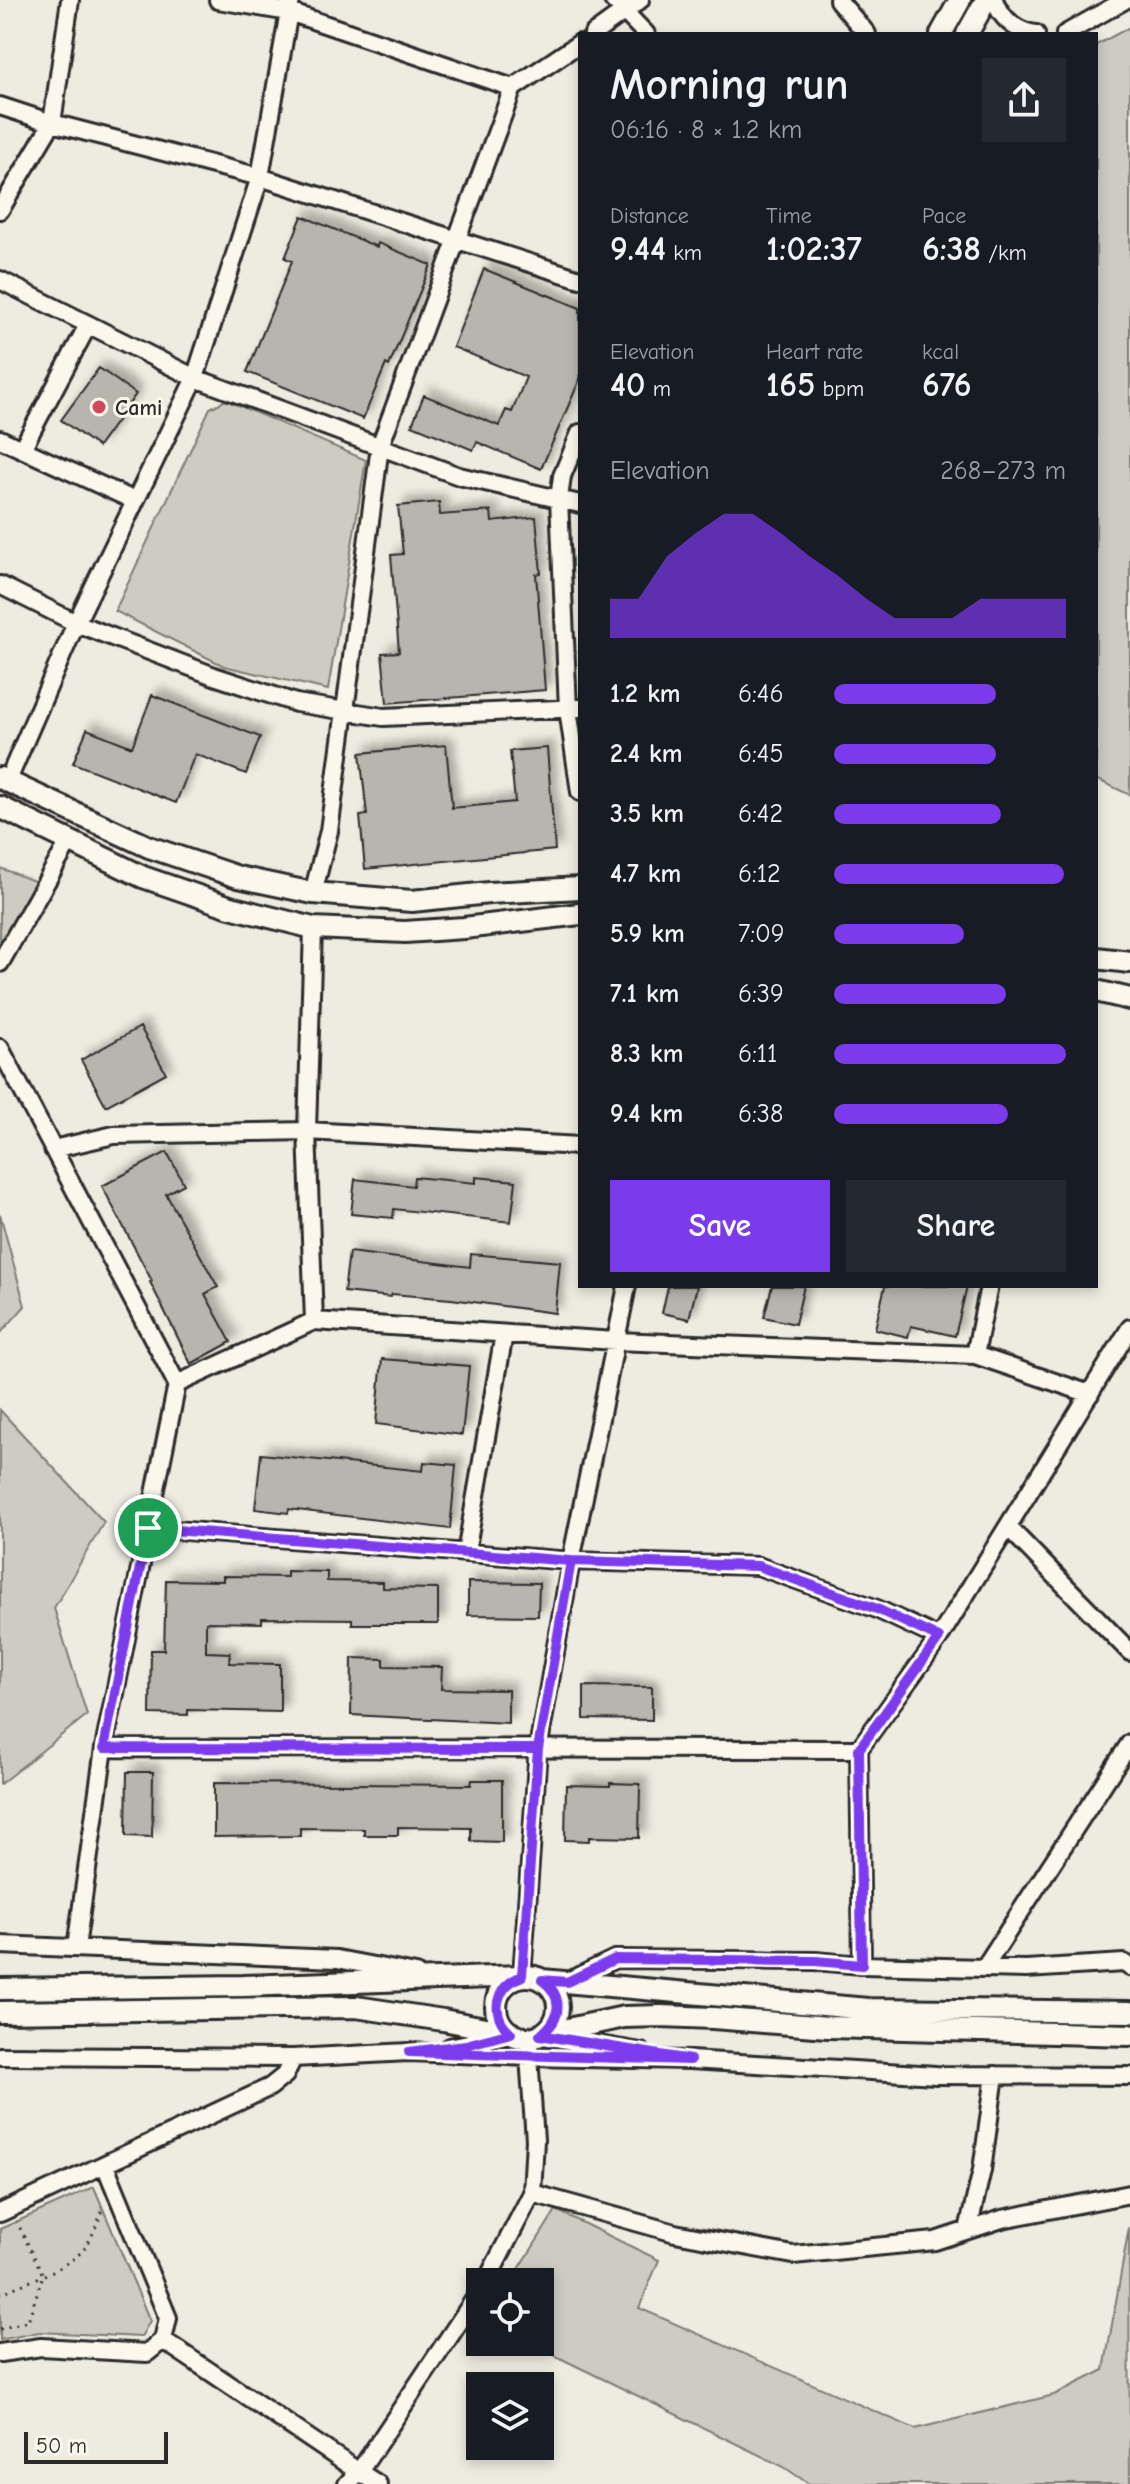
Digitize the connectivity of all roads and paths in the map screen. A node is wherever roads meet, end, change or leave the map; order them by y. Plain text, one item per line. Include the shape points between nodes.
1 (70, 0) edge
2 (218, 0) edge
3 (613, 0) edge
4 (640, 0) edge
5 (838, 0) edge
6 (960, 0) edge
7 (986, 0) edge
8 (994, 0) edge
9 (1125, 0) edge
10 (290, 6) edge
11 (625, 13) junction
12 (596, 32) edge
13 (644, 32) edge
14 (865, 32) edge
15 (942, 32) edge
16 (968, 32) edge
17 (1027, 32) edge
18 (1069, 32) edge
19 (578, 44) edge
20 (513, 88) junction
21 (0, 106) edge
22 (52, 123) junction
23 (260, 177) junction
24 (0, 210) edge
25 (455, 238) junction
26 (578, 278) edge
27 (0, 280) edge
28 (88, 325) junction
29 (195, 378) junction
30 (578, 438) edge
31 (0, 439) edge
32 (380, 446) junction
33 (22, 449) junction
34 (559, 499) junction
35 (135, 501) junction
36 (578, 504) edge
37 (0, 585) edge
38 (76, 623) junction
39 (574, 709) edge
40 (344, 711) junction
41 (578, 764) edge
42 (4, 779) edge
43 (0, 807) edge
44 (70, 840) junction
45 (578, 888) edge
46 (313, 893) junction
47 (578, 914) edge
48 (313, 928) junction
49 (1098, 958) edge
50 (1130, 962) edge
51 (0, 963) edge
52 (1098, 991) edge
53 (1130, 999) edge
54 (0, 1048) edge
55 (307, 1131) junction
56 (578, 1146) edge
57 (53, 1149) junction
58 (627, 1288) edge
59 (989, 1288) edge
60 (314, 1321) junction
61 (1130, 1328) edge
62 (504, 1334) junction
63 (616, 1341) junction
64 (975, 1355) junction
65 (177, 1384) junction
66 (1090, 1394) junction
67 (1008, 1527) junction
68 (148, 1528) junction
69 (466, 1553) junction
70 (571, 1561) junction
71 (939, 1638) junction
72 (1130, 1652) edge
73 (1130, 1743) edge
74 (104, 1748) junction
75 (538, 1749) junction
76 (859, 1749) junction
77 (0, 1945) edge
78 (76, 1948) junction
79 (1128, 1964) edge
80 (862, 1965) junction
81 (984, 1968) junction
82 (532, 1978) junction
83 (441, 1979) junction
84 (567, 1982) junction
85 (0, 1989) edge
86 (0, 2012) edge
87 (1130, 2012) edge
88 (1130, 2035) edge
89 (528, 2041) junction
90 (409, 2052) junction
91 (0, 2056) edge
92 (293, 2058) junction
93 (690, 2060) junction
94 (995, 2075) junction
95 (1130, 2076) edge
96 (105, 2165) junction
97 (113, 2184) junction
98 (532, 2193) junction
99 (1130, 2194) edge
100 (5, 2211) edge
101 (968, 2230) junction
102 (493, 2268) edge
103 (43, 2275) junction
104 (0, 2294) edge
105 (466, 2312) edge
106 (0, 2329) edge
107 (163, 2340) junction
108 (0, 2353) edge
109 (353, 2478) edge
110 (378, 2484) edge

1 - 22 street
2 - 10 street
3 - 11 street
4 - 11 street
5 - 14 street
6 - 15 street
7 - 16 street
8 - 17 street via 1008,22
9 - 18 street
10 - 20 street
10 - 23 street
11 - 12 street
11 - 13 street
19 - 20 street
20 - 25 street
21 - 22 street
22 - 23 street
22 - 24 street
23 - 25 street
23 - 29 street
25 - 26 street
25 - 32 street
27 - 28 street
28 - 29 street
28 - 33 street
29 - 32 street
29 - 35 street
30 - 34 street
31 - 33 street
32 - 34 street via 459,476
32 - 40 street
33 - 35 street
34 - 36 street
34 - 39 street
35 - 38 street
37 - 38 street
38 - 40 street via 241,685
38 - 42 street
39 - 40 street via 383,717
39 - 41 street
40 - 46 street via 329,831
42 - 46 street via 149,847 238,877
43 - 44 street
44 - 48 street via 143,877
44 - 51 street
45 - 46 street via 412,901
47 - 48 street via 405,932
48 - 55 street
49 - 50 street
52 - 53 street
54 - 57 street
55 - 56 street
55 - 57 street via 114,1135
55 - 60 street
57 - 65 street
58 - 63 street
59 - 64 street
60 - 62 street
60 - 65 street
61 - 66 street
62 - 63 street
62 - 69 street
63 - 64 street
63 - 70 street
64 - 66 street
65 - 68 street
66 - 67 street
67 - 71 street
67 - 72 street
68 - 69 street
68 - 74 street
69 - 70 street
70 - 71 street via 758,1566 877,1609
70 - 75 street
71 - 76 street
73 - 81 street
74 - 75 street
74 - 78 street
75 - 76 street
75 - 82 street
76 - 80 street
77 - 78 street
78 - 83 street via 337,1959
79 - 81 street
80 - 81 street
80 - 84 street via 615,1959
82 - 83 street
82 - 84 street
82 - 89 street via 550,1986 558,2003 554,2022
82 - 89 street via 504,1987 498,1996 498,2017
83 - 85 street
84 - 87 street via 868,2009
86 - 89 street via 356,2007 443,2020
88 - 89 street via 828,2027 661,2016 624,2017
89 - 90 street
89 - 90 street
89 - 93 street
89 - 93 street
89 - 98 street via 535,2140
90 - 92 street
91 - 92 street
92 - 96 street via 285,2075 270,2087
93 - 94 street
94 - 95 street
94 - 101 street
96 - 97 street
96 - 100 street
97 - 103 path via 82,2252
97 - 107 street via 168,2318
98 - 101 street via 675,2233 793,2255 935,2241
98 - 102 street
99 - 101 street
100 - 103 path
103 - 104 path
103 - 106 path via 28,2321
105 - 109 street
107 - 108 street via 147,2353 41,2347
107 - 109 street
109 - 110 street

